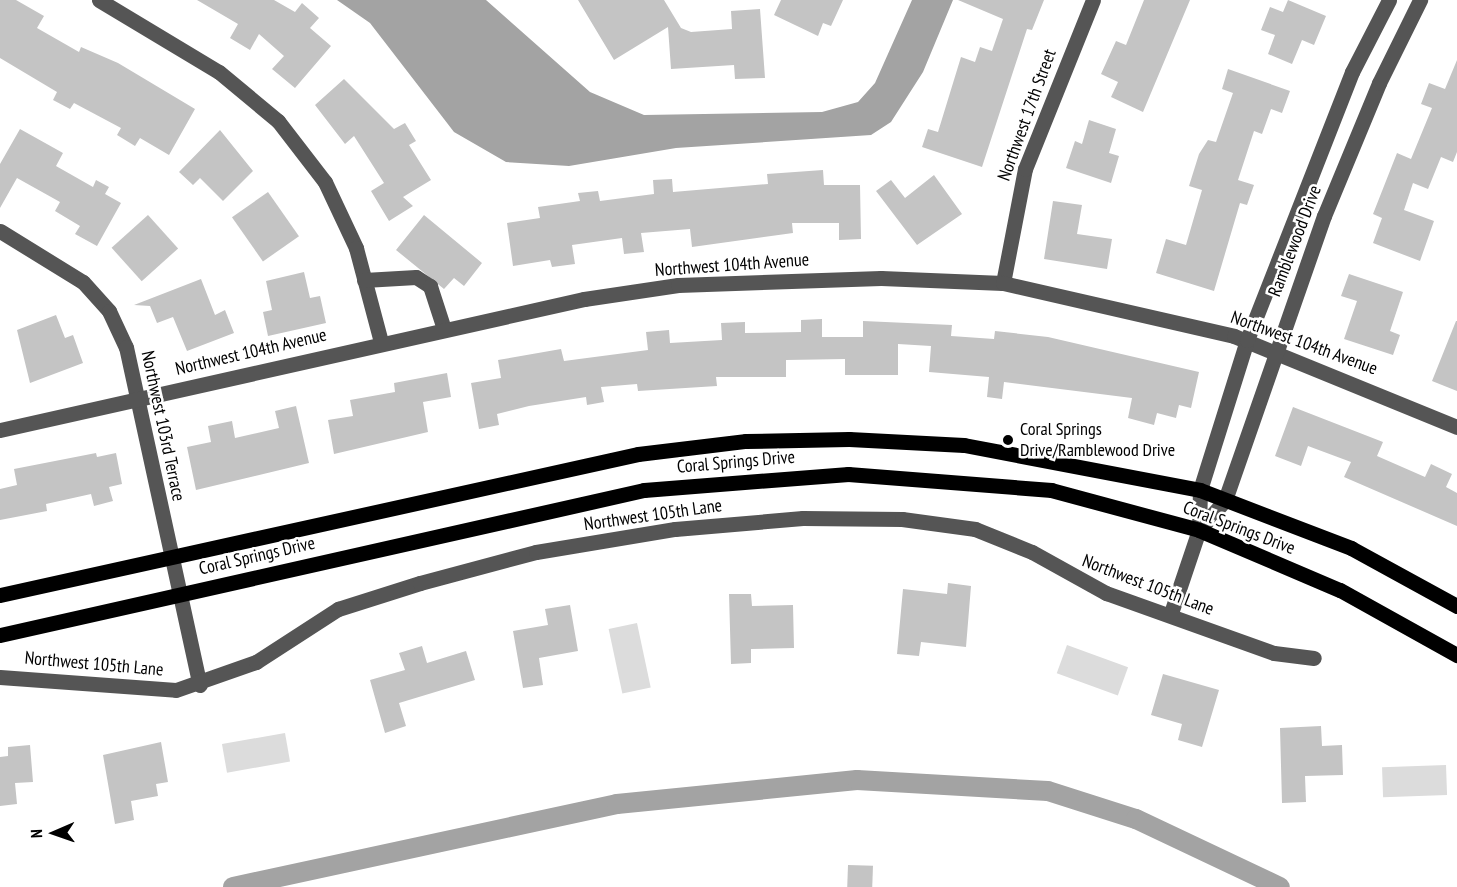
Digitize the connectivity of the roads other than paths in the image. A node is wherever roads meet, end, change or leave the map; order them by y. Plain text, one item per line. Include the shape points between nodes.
1 (99, 0) edge
2 (1093, 0) edge
3 (1389, 0) edge
4 (1420, 0) edge
5 (0, 231) edge
6 (364, 280) junction
7 (1003, 283) junction
8 (444, 329) junction
9 (1247, 340) junction
10 (381, 342) junction
11 (1275, 350) junction
12 (136, 399) junction
13 (1457, 427) edge
14 (0, 430) edge
15 (1200, 490) junction
16 (1225, 500) junction
17 (1199, 530) junction
18 (172, 557) junction
19 (181, 594) junction
20 (0, 595) edge
21 (1457, 606) edge
22 (1171, 613) junction
23 (0, 635) edge
24 (1457, 655) edge
25 (1314, 658) dead end
26 (0, 677) edge
27 (200, 685) junction

1 - 6 street via 219,72 278,121 325,182 356,248
2 - 7 street, Northwest 17th Street via 1025,169
3 - 9 street, Ramblewood Drive via 1352,72
4 - 11 street, Ramblewood Drive via 1379,83
5 - 12 street, Northwest 103rd Terrace via 83,282 109,311 126,347
6 - 8 street via 416,277 430,286
6 - 10 street
7 - 8 street, Northwest 104th Avenue via 778,279 678,285
7 - 9 street, Northwest 104th Avenue
8 - 10 street, Northwest 104th Avenue
9 - 11 street, Northwest 104th Avenue
9 - 15 street, Ramblewood Drive
10 - 12 street, Northwest 104th Avenue
11 - 13 street, Northwest 104th Avenue
11 - 16 street, Ramblewood Drive
12 - 14 street, Northwest 104th Avenue
12 - 18 street, Northwest 103rd Terrace
15 - 16 main road, Coral Springs Drive
15 - 17 street, Ramblewood Drive
15 - 18 main road, Coral Springs Drive via 964,445 746,441 638,454
16 - 17 street, Ramblewood Drive
16 - 21 main road, Coral Springs Drive via 1351,548
17 - 19 main road, Coral Springs Drive via 1051,490 960,479 848,474 748,479 644,490
17 - 22 street, Ramblewood Drive
17 - 24 main road, Coral Springs Drive via 1340,590
18 - 19 street, Northwest 103rd Terrace
18 - 20 main road, Coral Springs Drive
19 - 23 main road, Coral Springs Drive
19 - 27 street, Northwest 103rd Terrace
22 - 25 street, Northwest 105th Lane via 1274,653
22 - 27 street, Northwest 105th Lane via 1106,593 1032,552 975,530 902,519 803,518 675,529 536,552 420,583 338,609 256,662
26 - 27 street, Northwest 105th Lane via 176,690

